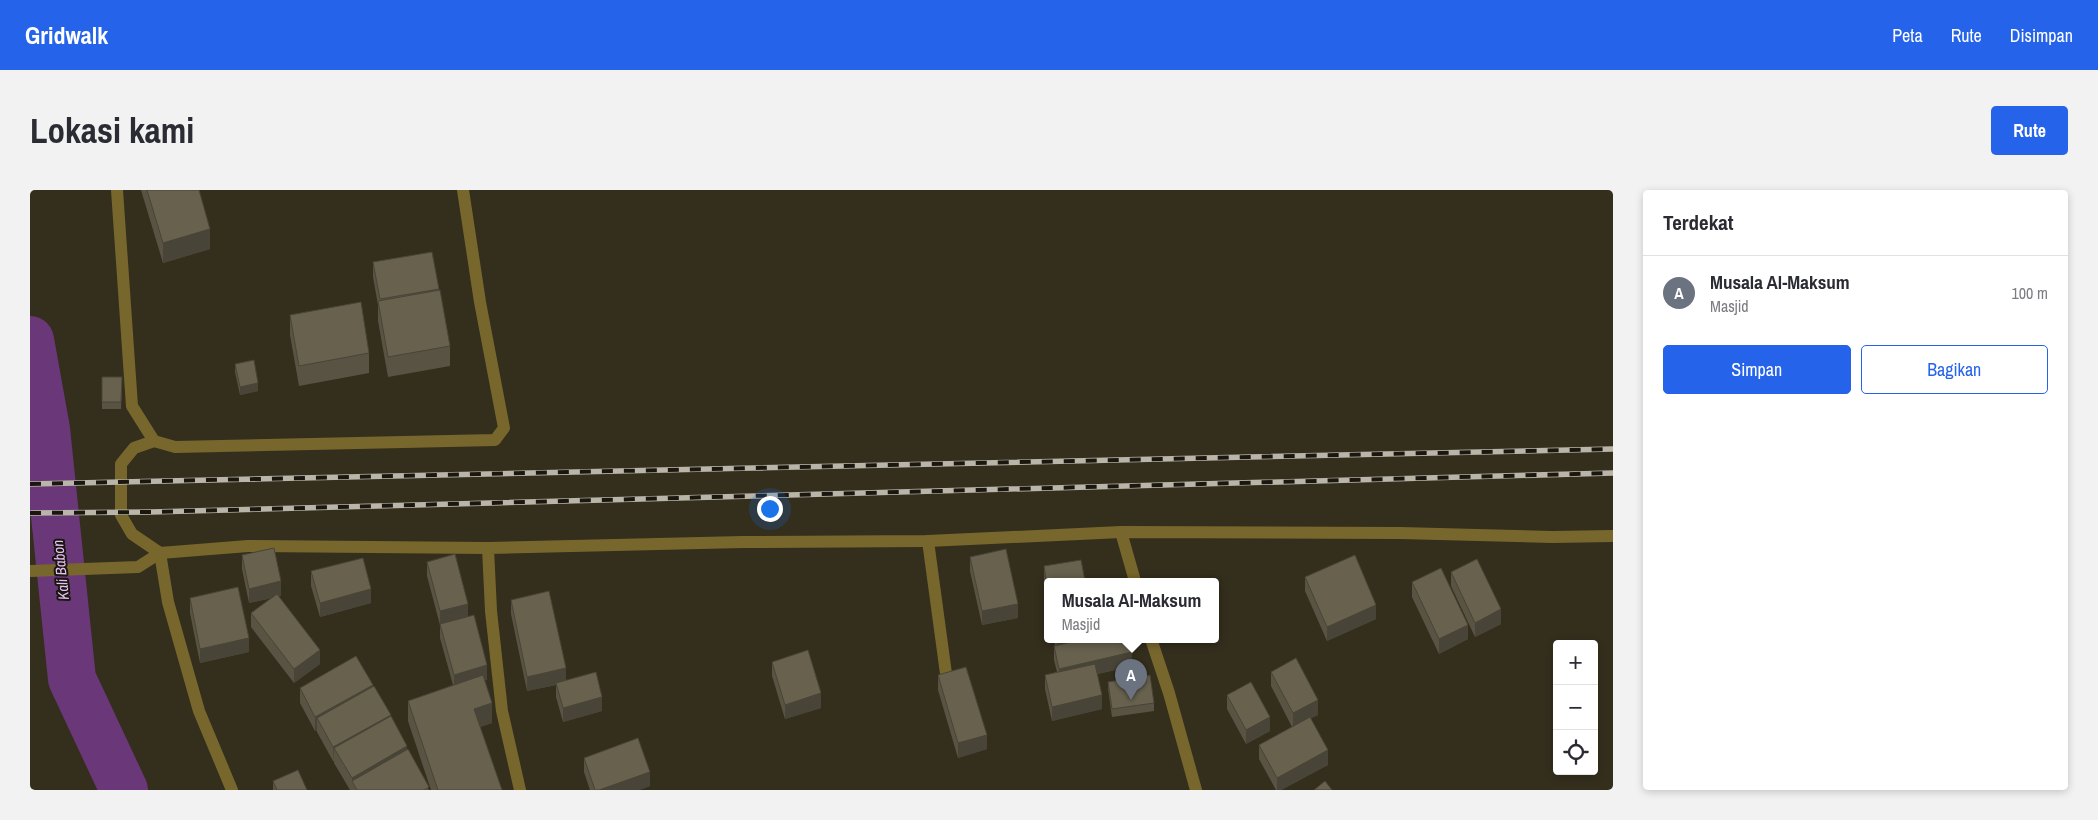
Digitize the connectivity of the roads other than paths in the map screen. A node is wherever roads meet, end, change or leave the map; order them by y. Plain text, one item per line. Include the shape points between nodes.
1 (116, 190) edge
2 (463, 190) edge
3 (154, 441) junction
4 (1121, 532) junction
5 (1613, 536) edge
6 (928, 541) junction
7 (488, 548) junction
8 (160, 553) junction
9 (30, 571) edge
10 (1134, 578) edge
11 (1153, 643) edge
12 (947, 681) edge
13 (232, 790) edge
14 (520, 790) edge
15 (1196, 790) edge

1 - 3 street via 132,406
2 - 3 street via 504,428 495,440 175,447
3 - 8 street via 134,448 121,464 121,515 132,534
4 - 5 street
4 - 6 street
4 - 10 street
6 - 7 street
6 - 12 street
7 - 8 street via 248,546
7 - 14 street via 502,711
8 - 9 street via 138,567
8 - 13 street via 168,602 199,711
11 - 15 street

